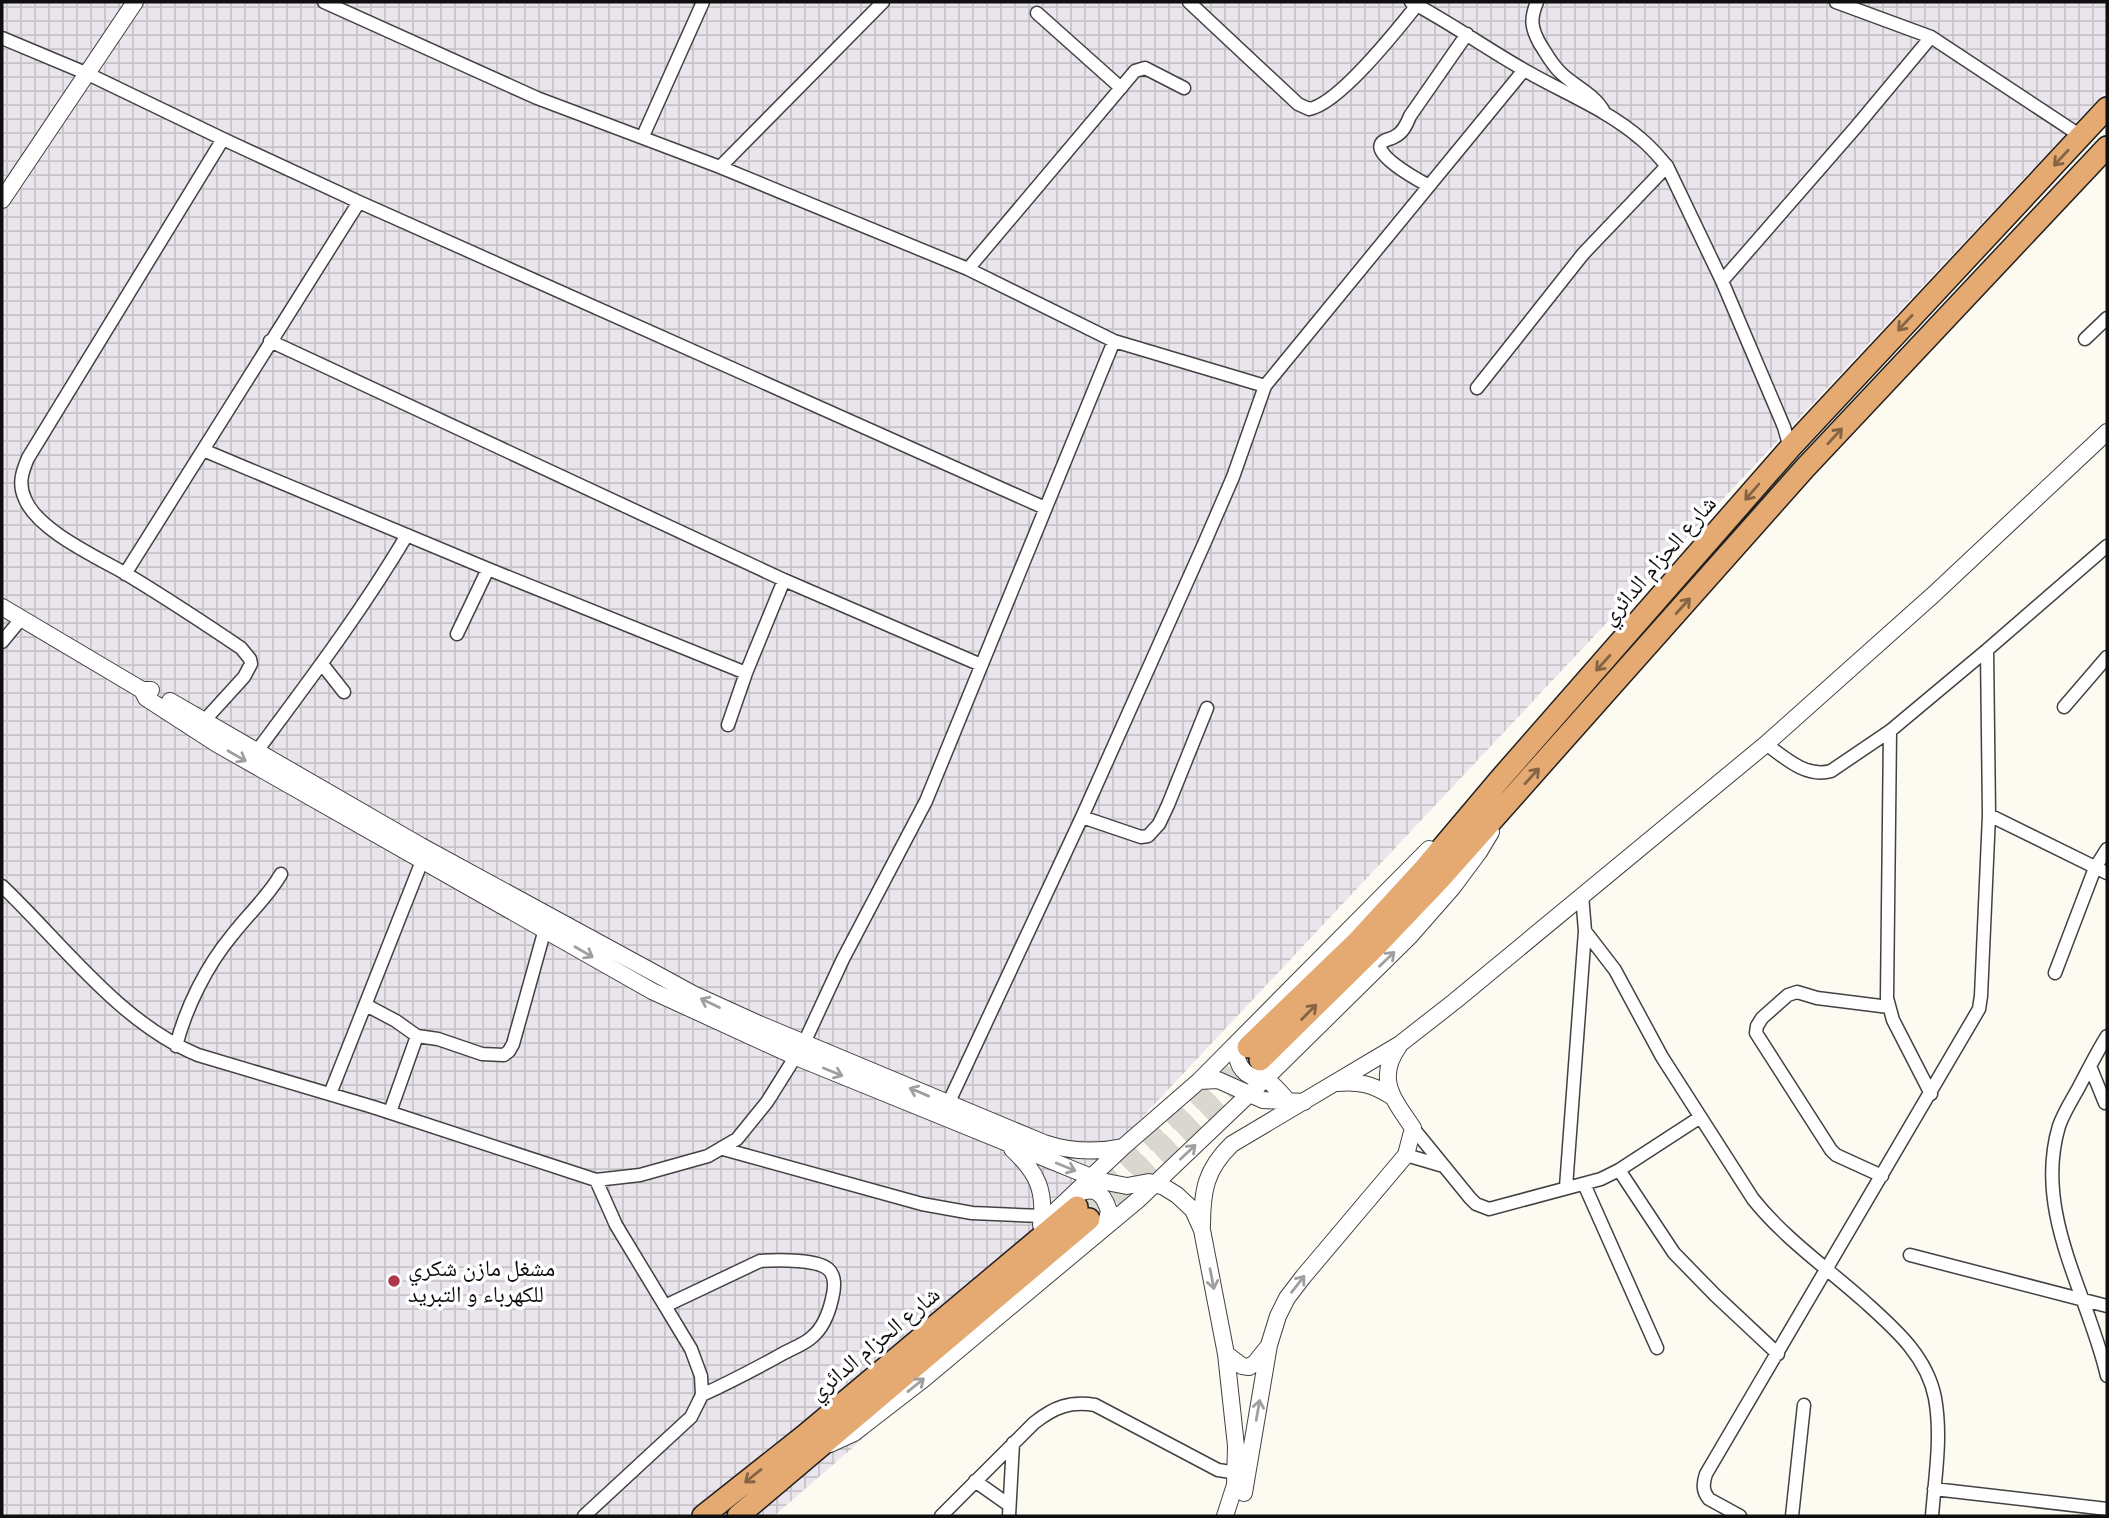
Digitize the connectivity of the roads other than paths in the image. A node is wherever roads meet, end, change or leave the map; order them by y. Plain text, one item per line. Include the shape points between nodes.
1 (135, 2) edge
2 (324, 2) edge
3 (704, 2) edge
4 (883, 2) edge
5 (1189, 2) edge
6 (1537, 2) edge
7 (1836, 2) edge
8 (1414, 3) edge
9 (341, 5) edge
10 (1037, 13) dead end
11 (1467, 34) junction
12 (1931, 37) junction
13 (2, 38) edge
14 (1524, 70) junction
15 (88, 74) junction
16 (1121, 88) junction
17 (1184, 88) dead end
18 (2107, 108) edge
19 (1606, 116) junction
20 (643, 136) junction
21 (2081, 136) junction
22 (223, 139) junction
23 (2107, 147) edge
24 (1667, 166) junction
25 (720, 167) junction
26 (1429, 186) junction
27 (2, 200) edge
28 (359, 202) junction
29 (968, 269) junction
30 (1722, 281) junction
31 (2107, 318) edge
32 (2085, 339) dead end
33 (271, 341) junction
34 (1114, 341) junction
35 (1265, 386) junction
36 (1477, 388) dead end
37 (2107, 432) edge
38 (1790, 448) junction
39 (203, 450) junction
40 (1045, 508) junction
41 (407, 535) junction
42 (2107, 546) edge
43 (488, 569) junction
44 (125, 574) junction
45 (785, 580) junction
46 (2, 607) edge
47 (22, 619) junction
48 (457, 634) dead end
49 (2, 642) edge
50 (1987, 650) junction
51 (2107, 657) edge
52 (322, 664) junction
53 (981, 665) junction
54 (746, 673) junction
55 (142, 690) junction
56 (344, 692) dead end
57 (2064, 707) dead end
58 (1207, 708) dead end
59 (204, 721) junction
60 (728, 725) dead end
61 (1889, 731) junction
62 (1766, 744) junction
63 (257, 751) junction
64 (1989, 815) junction
65 (1082, 817) junction
66 (2107, 849) edge
67 (422, 861) junction
68 (2101, 870) edge
69 (281, 874) dead end
70 (2, 886) edge
71 (1582, 895) junction
72 (545, 929) junction
73 (1585, 931) junction
74 (2055, 973) dead end
75 (366, 1004) junction
76 (1889, 1007) junction
77 (2107, 1035) edge
78 (417, 1036) junction
79 (1400, 1044) junction
80 (176, 1046) junction
81 (800, 1050) junction
82 (1253, 1057) junction
83 (2090, 1066) junction
84 (1199, 1081) junction
85 (1334, 1084) junction
86 (2077, 1090) junction
87 (330, 1094) junction
88 (1249, 1094) junction
89 (1931, 1094) junction
90 (1391, 1096) junction
91 (1287, 1100) junction
92 (1304, 1102) junction
93 (948, 1104) junction
94 (2106, 1104) edge
95 (390, 1112) junction
96 (1699, 1118) junction
97 (968, 1120) junction
98 (1413, 1128) junction
99 (1002, 1141) junction
100 (1123, 1147) junction
101 (723, 1149) junction
102 (1406, 1155) junction
103 (1440, 1165) junction
104 (1619, 1170) junction
105 (1882, 1176) junction
106 (1091, 1178) junction
107 (596, 1180) junction
108 (1155, 1183) junction
109 (1584, 1184) junction
110 (1566, 1187) junction
111 (1178, 1195) junction
112 (1139, 1199) junction
113 (1086, 1212) junction
114 (1041, 1220) junction
115 (1202, 1230) junction
116 (1910, 1255) dead end
117 (1828, 1269) junction
118 (2084, 1301) junction
119 (666, 1306) junction
120 (2107, 1306) edge
121 (1269, 1345) junction
122 (1657, 1348) dead end
123 (1226, 1354) junction
124 (1777, 1354) junction
125 (2107, 1376) edge
126 (702, 1395) junction
127 (1804, 1405) dead end
128 (811, 1443) junction
129 (1013, 1443) junction
130 (1242, 1474) junction
131 (975, 1481) junction
132 (1934, 1489) junction
133 (2107, 1509) edge
134 (1009, 1510) edge
135 (584, 1516) edge
136 (703, 1516) edge
137 (738, 1516) edge
138 (941, 1516) edge
139 (1225, 1516) edge
140 (1236, 1516) edge
141 (1740, 1516) edge
142 (1792, 1516) edge
143 (1933, 1516) edge

1 - 15 street
2 - 9 street
3 - 20 street
4 - 25 street
5 - 8 street via 1298,104 1309,109 1345,85 1392,37
6 - 19 street via 1531,23 1551,62 1598,102
7 - 12 street
8 - 11 street
9 - 20 street via 537,97
10 - 16 street
11 - 14 street
11 - 26 street via 1400,134 1380,146 1387,159
12 - 21 street
12 - 30 street
13 - 15 street
14 - 19 street
14 - 26 street
15 - 22 street
15 - 27 street
16 - 17 street via 1135,71 1145,68
16 - 29 street
18 - 21 highway, شارع الحزام الدائري
19 - 24 street via 1642,139
20 - 25 street
21 -> 38 highway, شارع الحزام الدائري
22 - 28 street
22 - 44 street via 22,473 25,501 40,518 75,546
82 -> 23 highway via 1376,946 1805,468
24 - 30 street
24 - 36 street via 1583,254
25 - 29 street
26 - 35 street
28 - 33 street
28 - 40 street
29 - 34 street
30 - 38 street
31 - 32 street
33 - 39 street
33 - 45 street
34 - 35 street
34 - 40 street
35 - 65 street via 1233,477
37 - 62 street
38 -> 82 highway, شارع الحزام الدائري via 1425,868
39 - 41 street
39 - 44 street
40 - 53 street
41 - 43 street
41 - 52 street
42 - 50 street
43 - 48 street
43 - 54 street
44 - 59 street via 242,648 250,659 244,677
45 - 53 street
45 - 54 street
46 - 47 street
47 - 49 street
47 - 55 street
50 - 61 street
50 - 64 street
51 - 57 street
52 - 56 street
52 - 63 street
53 - 81 street via 926,801
54 - 60 street
55 - 59 street via 150,690
55 -> 67 street via 146,698 217,744
58 - 65 street via 1168,806 1148,836
59 - 63 street
61 - 62 street via 1825,773 1801,768
61 - 76 street
62 - 71 street
81 -> 63 street via 421,846
64 - 68 street
64 - 89 street via 1979,1010
65 - 93 street
66 - 68 street
67 - 72 street
67 - 75 street
68 - 74 street
69 - 80 street via 207,972
70 - 80 street via 83,971 153,1032
71 - 73 street
71 - 79 street
72 - 78 street via 513,1044 504,1055 482,1054
72 -> 81 street via 652,990
73 - 96 street via 1615,970
73 - 110 street
75 - 78 street
75 - 87 street
76 - 89 street
76 - 105 street via 1797,992 1756,1026 1756,1033 1831,1150
77 - 83 street
78 - 95 street
79 - 85 street
79 - 90 street via 1389,1063
80 - 87 street
93 -> 81 street
81 -> 97 street
81 - 101 street via 751,1123
82 - 84 street
82 - 88 street
82 - 91 street
83 - 86 street
83 - 94 street
84 - 88 street via 1217,1080
84 - 100 street
85 - 90 street via 1367,1083
85 - 92 street
86 - 94 street
86 - 118 street via 2059,1128 2053,1181 2056,1218
87 - 95 street
88 - 91 street
108 -> 88 street
89 - 105 street
90 - 98 street
91 - 92 street
92 - 115 street via 1219,1156 1206,1181
93 - 97 street
95 - 107 street
96 - 104 street
96 - 117 street via 1764,1213
97 - 99 street
97 - 100 street via 1063,1149 1096,1152
98 - 102 street
98 - 103 street
99 -> 106 street
99 - 114 street via 1033,1171 1041,1191
100 - 106 street
101 - 107 street via 640,1175
101 - 114 street via 934,1206
102 - 103 street
121 -> 102 street via 1287,1298
103 - 110 street via 1469,1198 1489,1209
104 - 109 street
104 - 124 street via 1674,1253
105 - 117 street
106 - 108 street via 1119,1186
106 - 113 street
107 - 119 street via 616,1225
108 - 111 street
108 - 112 street
109 - 110 street
109 - 122 street
111 - 112 street
111 - 115 street
112 - 113 street
113 - 114 street
113 - 128 highway, شارع الحزام الدائري
128 -> 113 street via 854,1433 920,1382
114 - 128 street via 845,1389 823,1411
115 -> 123 street
116 - 118 street
117 - 124 street
117 - 132 street via 1898,1331 1931,1381 1938,1434
118 - 120 street
118 - 125 street
119 - 126 street via 699,1367
119 - 126 street via 760,1261 817,1264 833,1274 830,1307 816,1335
121 - 123 street via 1249,1367
130 -> 121 street
123 - 130 street
124 - 141 street via 1704,1482 1709,1499
126 - 135 street via 691,1417
127 - 142 street
128 -> 136 highway, شارع الحزام الدائري
128 - 137 highway, شارع الحزام الدائري
129 - 130 street via 1050,1410 1081,1403 1109,1411 1219,1470
129 - 131 street
129 - 134 street
130 - 139 street
130 - 140 street
131 - 134 street
131 - 138 street
132 - 133 street
132 - 143 street

